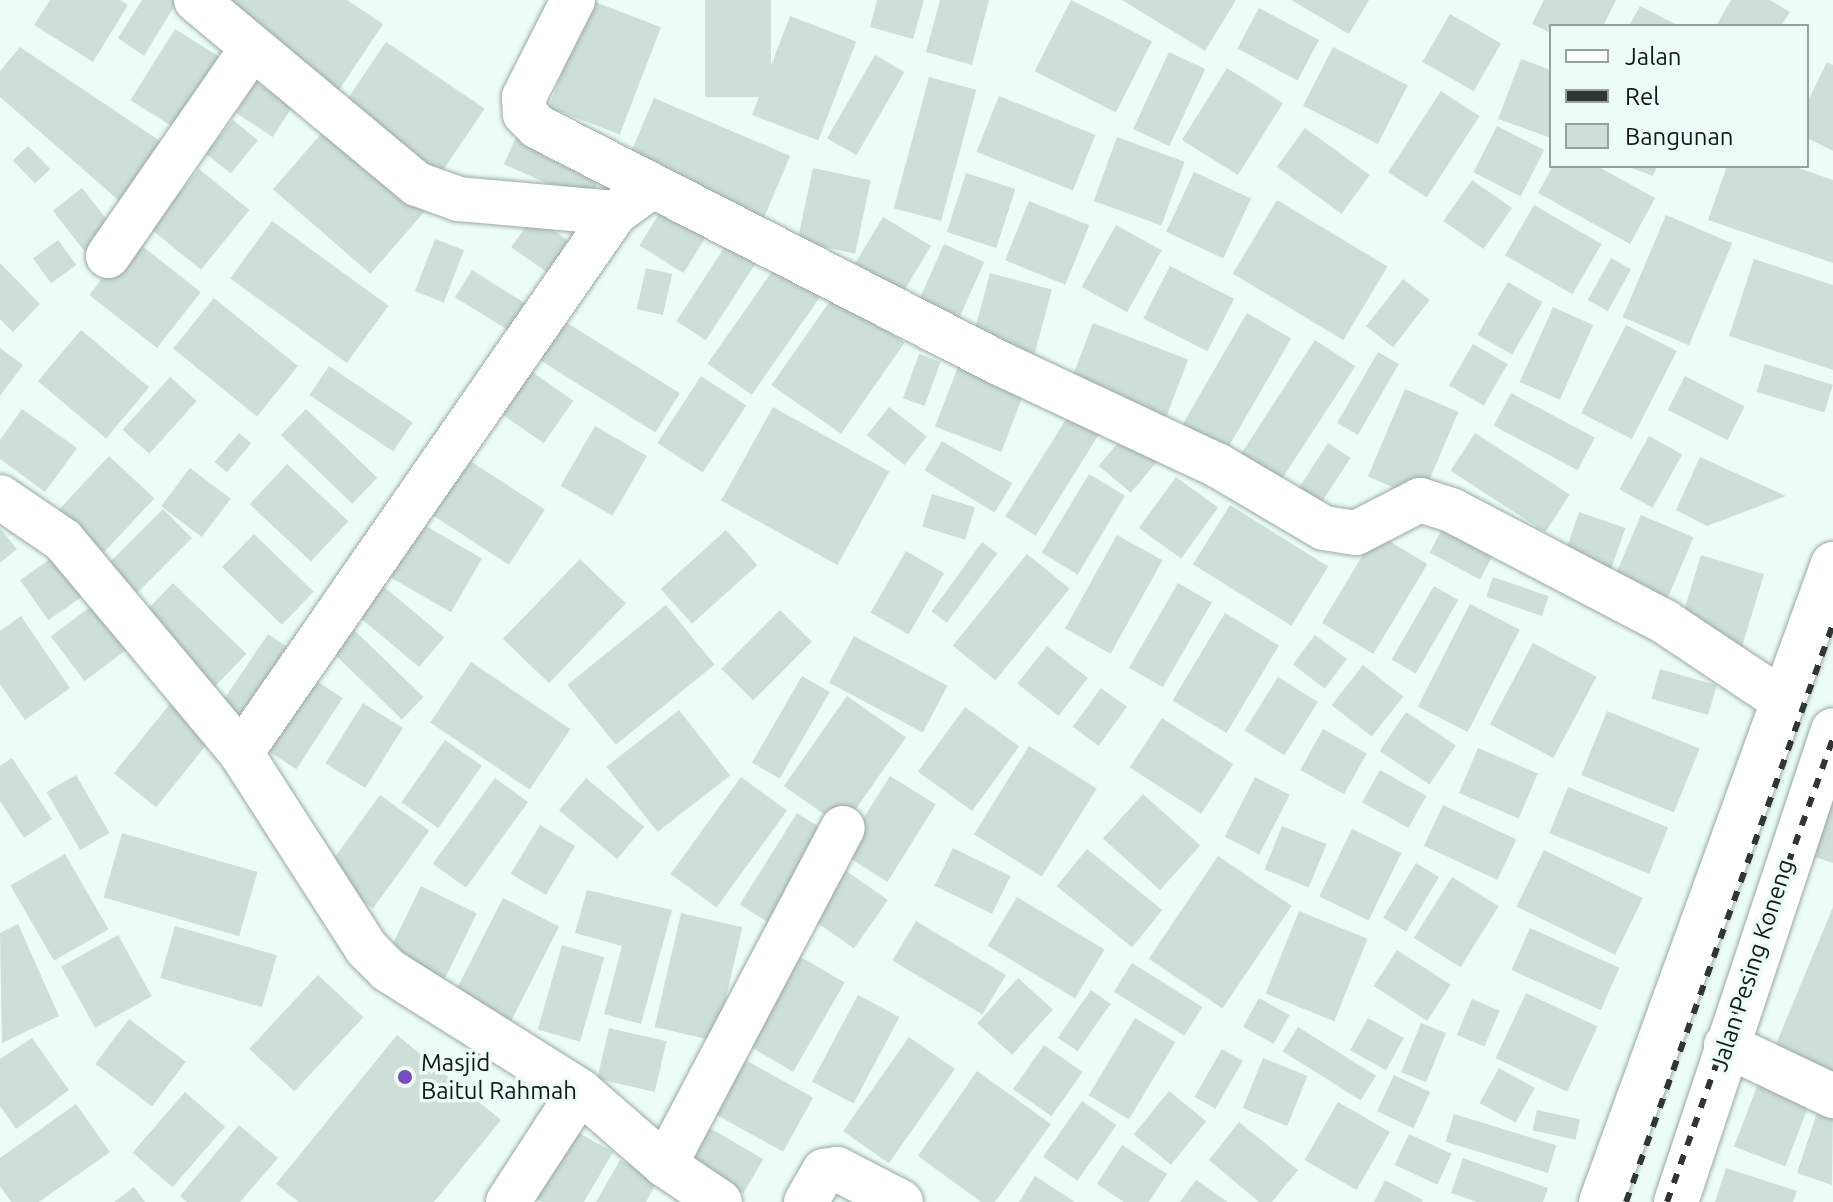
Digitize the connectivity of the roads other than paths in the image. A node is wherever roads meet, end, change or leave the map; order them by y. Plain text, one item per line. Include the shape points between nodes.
1 (196, 0) edge
2 (573, 0) edge
3 (250, 51) junction
4 (652, 186) junction
5 (615, 213) junction
6 (108, 256) dead end
7 (0, 497) edge
8 (1833, 564) edge
9 (1782, 700) junction
10 (1833, 730) edge
11 (241, 753) junction
12 (843, 828) dead end
13 (1726, 1045) junction
14 (580, 1091) junction
15 (1833, 1096) edge
16 (665, 1165) junction
17 (508, 1202) edge
18 (720, 1202) edge
19 (806, 1202) edge
20 (901, 1202) edge
21 (1601, 1202) edge
22 (1676, 1202) edge

1 - 3 street
2 - 4 street via 524,97 525,114
3 - 5 street via 417,184 440,194
3 - 6 street
4 - 5 street
4 - 9 street via 999,363 1217,465 1324,528 1356,533 1420,500 1451,510 1665,622
5 - 11 street
7 - 11 street via 63,540
8 - 9 street
9 - 21 street
10 - 13 street, Jalan Pesing Koneng
11 - 14 street via 366,948 416,992
12 - 16 street
13 - 15 street
13 - 22 street, Jalan Pesing Koneng
14 - 16 street
14 - 17 street
16 - 18 street
19 - 20 street via 824,1171 837,1169

